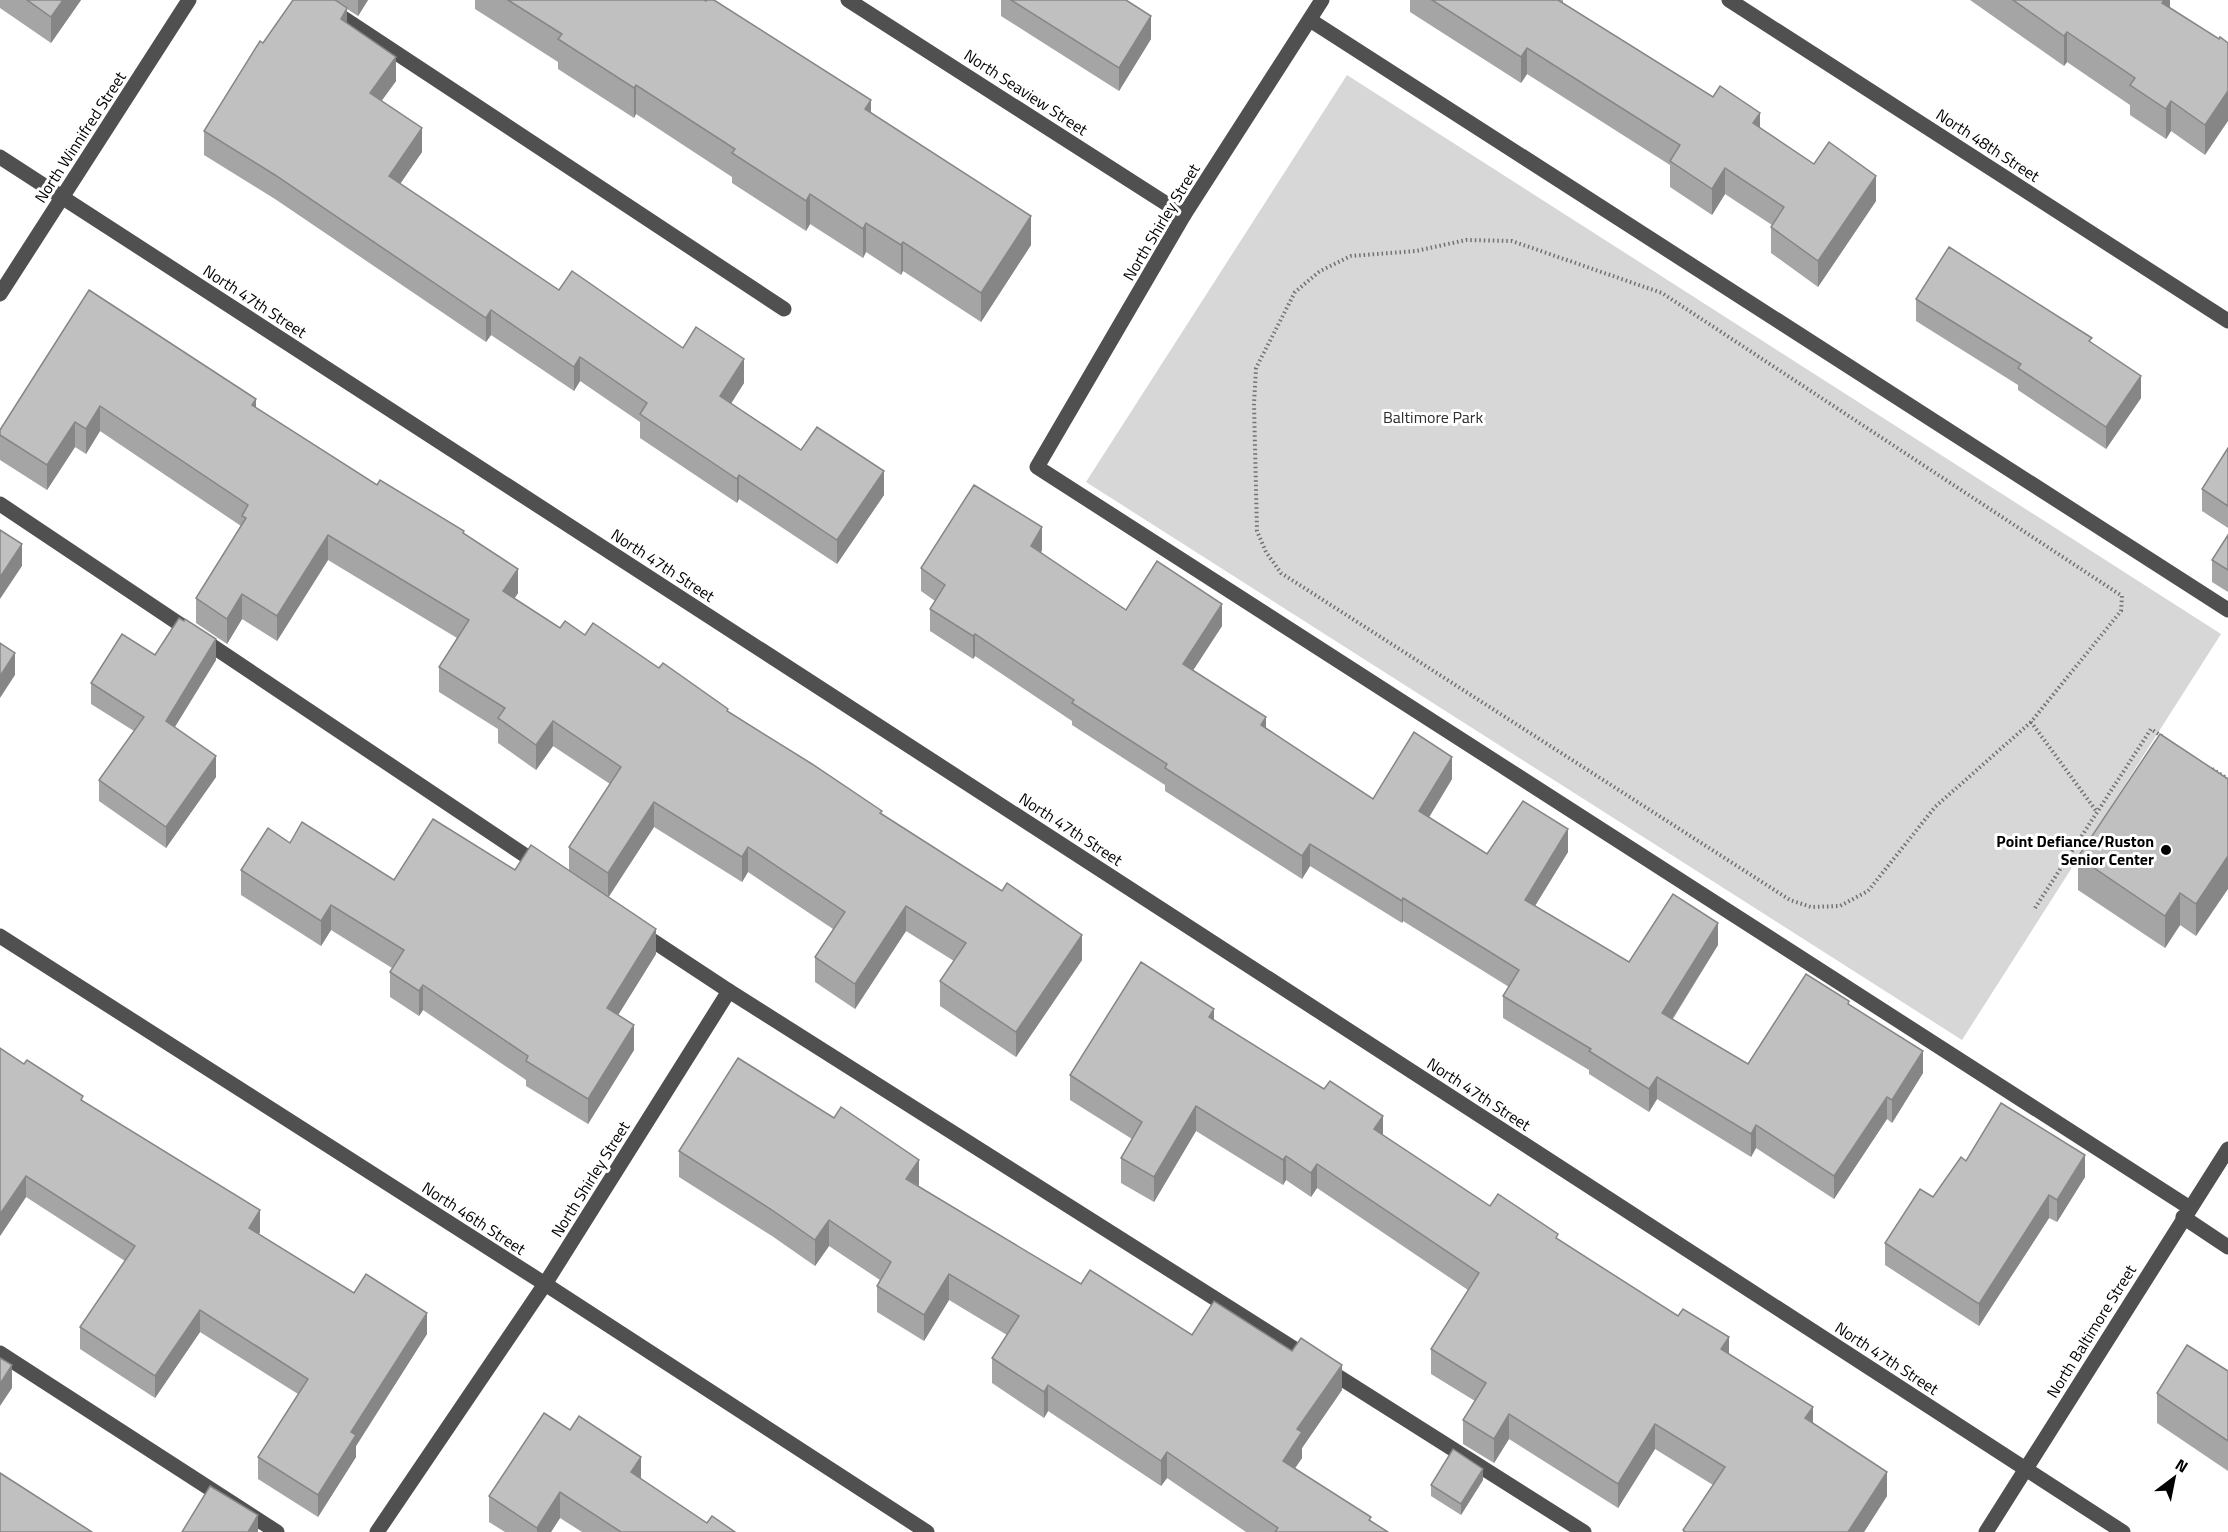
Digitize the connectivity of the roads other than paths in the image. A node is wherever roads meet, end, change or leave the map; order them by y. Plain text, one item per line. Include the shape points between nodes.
1 (189, 0) edge
2 (316, 0) edge
3 (848, 0) edge
4 (1322, 0) edge
5 (1729, 0) edge
6 (1310, 20) junction
7 (0, 157) edge
8 (63, 197) junction
9 (1184, 215) junction
10 (0, 294) edge
11 (784, 309) dead end
12 (2228, 321) edge
13 (0, 504) edge
14 (2228, 610) edge
15 (551, 873) edge
16 (630, 925) edge
17 (0, 936) edge
18 (729, 991) junction
19 (2228, 1149) edge
20 (2186, 1213) junction
21 (2228, 1247) edge
22 (545, 1284) junction
23 (0, 1353) edge
24 (2026, 1470) junction
25 (277, 1532) edge
26 (377, 1532) edge
27 (927, 1532) edge
28 (1584, 1532) edge
29 (1986, 1532) edge
30 (2123, 1532) edge

1 - 8 street, North Winnifred Street
2 - 11 street
3 - 9 street, North Seaview Street
4 - 6 street, North Shirley Street
5 - 12 street, North 48th Street
6 - 9 street, North Shirley Street
6 - 14 street
7 - 8 street, North 47th Street
8 - 10 street, North Winnifred Street
8 - 24 street, North 47th Street
9 - 20 street, North Shirley Street via 1037,467
13 - 15 street
16 - 18 street
17 - 22 street, North 46th Street
18 - 22 street, North Shirley Street
18 - 28 street
19 - 20 street, North Baltimore Street
20 - 21 street
20 - 24 street, North Baltimore Street
22 - 26 street, North Shirley Street
22 - 27 street, North 46th Street
23 - 25 street
24 - 29 street, North Baltimore Street
24 - 30 street, North 47th Street

